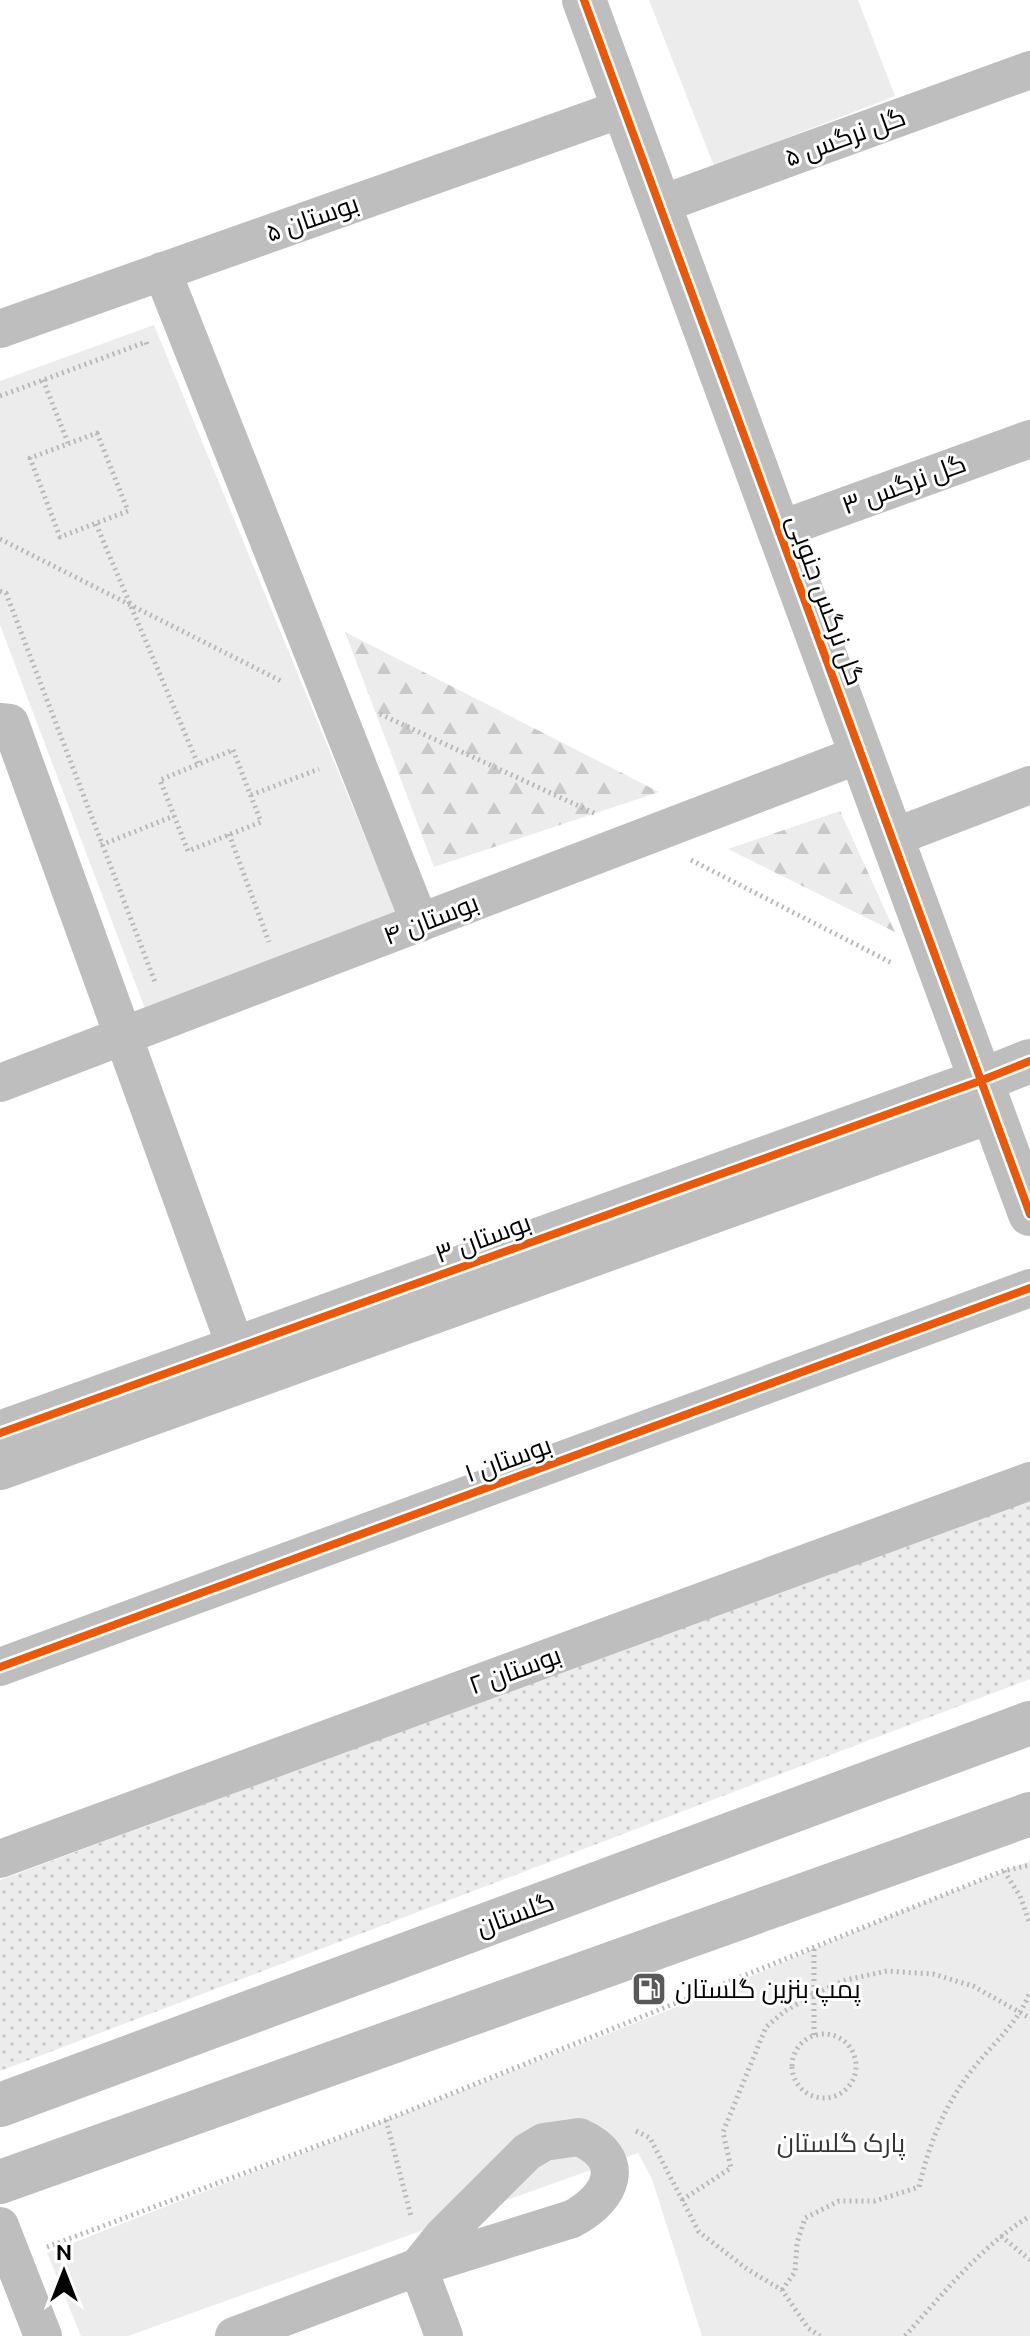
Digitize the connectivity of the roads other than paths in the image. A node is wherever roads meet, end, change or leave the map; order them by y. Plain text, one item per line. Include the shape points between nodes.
1 (584, 0) edge
2 (1030, 70) edge
3 (624, 108) junction
4 (659, 205) junction
5 (162, 271) junction
6 (0, 329) edge
7 (1030, 439) edge
8 (779, 530) junction
9 (5, 723) edge
10 (861, 754) junction
11 (1030, 785) edge
12 (892, 838) junction
13 (420, 923) junction
14 (123, 1037) junction
15 (1030, 1061) edge
16 (0, 1083) edge
17 (986, 1096) junction
18 (1030, 1214) edge
19 (1030, 1288) edge
20 (236, 1348) junction
21 (0, 1433) edge
22 (0, 1468) edge
23 (1030, 1481) edge
24 (0, 1667) edge
25 (1030, 1723) edge
26 (1030, 1814) edge
27 (0, 1859) edge
28 (0, 2105) edge
29 (0, 2182) edge
30 (6, 2243) edge
31 (418, 2267) junction
32 (43, 2336) edge
33 (234, 2336) edge
34 (444, 2336) edge

1 - 3 street, گل نرگس جنوبی
2 - 4 street, گل نرگس ۵
3 - 4 street, گل نرگس جنوبی
3 - 5 street, بوستان ۵
4 - 8 street, گل نرگس جنوبی
5 - 6 street, بوستان ۵
5 - 13 street
7 - 8 street, گل نرگس ۳
8 - 10 street, گل نرگس جنوبی
9 - 14 street
10 - 12 street, گل نرگس جنوبی
10 - 13 street, بوستان ۴
11 - 12 street
12 - 17 street, گل نرگس جنوبی
13 - 14 street, بوستان ۴
14 - 16 street, بوستان ۴
14 - 20 street
15 - 17 street
17 - 18 street, گل نرگس جنوبی
17 - 20 street, بوستان ۳
17 - 22 street, بوستان ۳
19 - 24 street, بوستان ۱
20 - 21 street, بوستان ۳
23 - 27 street, بوستان ۲
25 - 28 street, گلستان
26 - 29 street
30 - 32 street
31 - 31 street via 539,2231 592,2209 609,2185 609,2168 600,2151 579,2137 544,2142 527,2152
31 - 33 street
31 - 34 street

